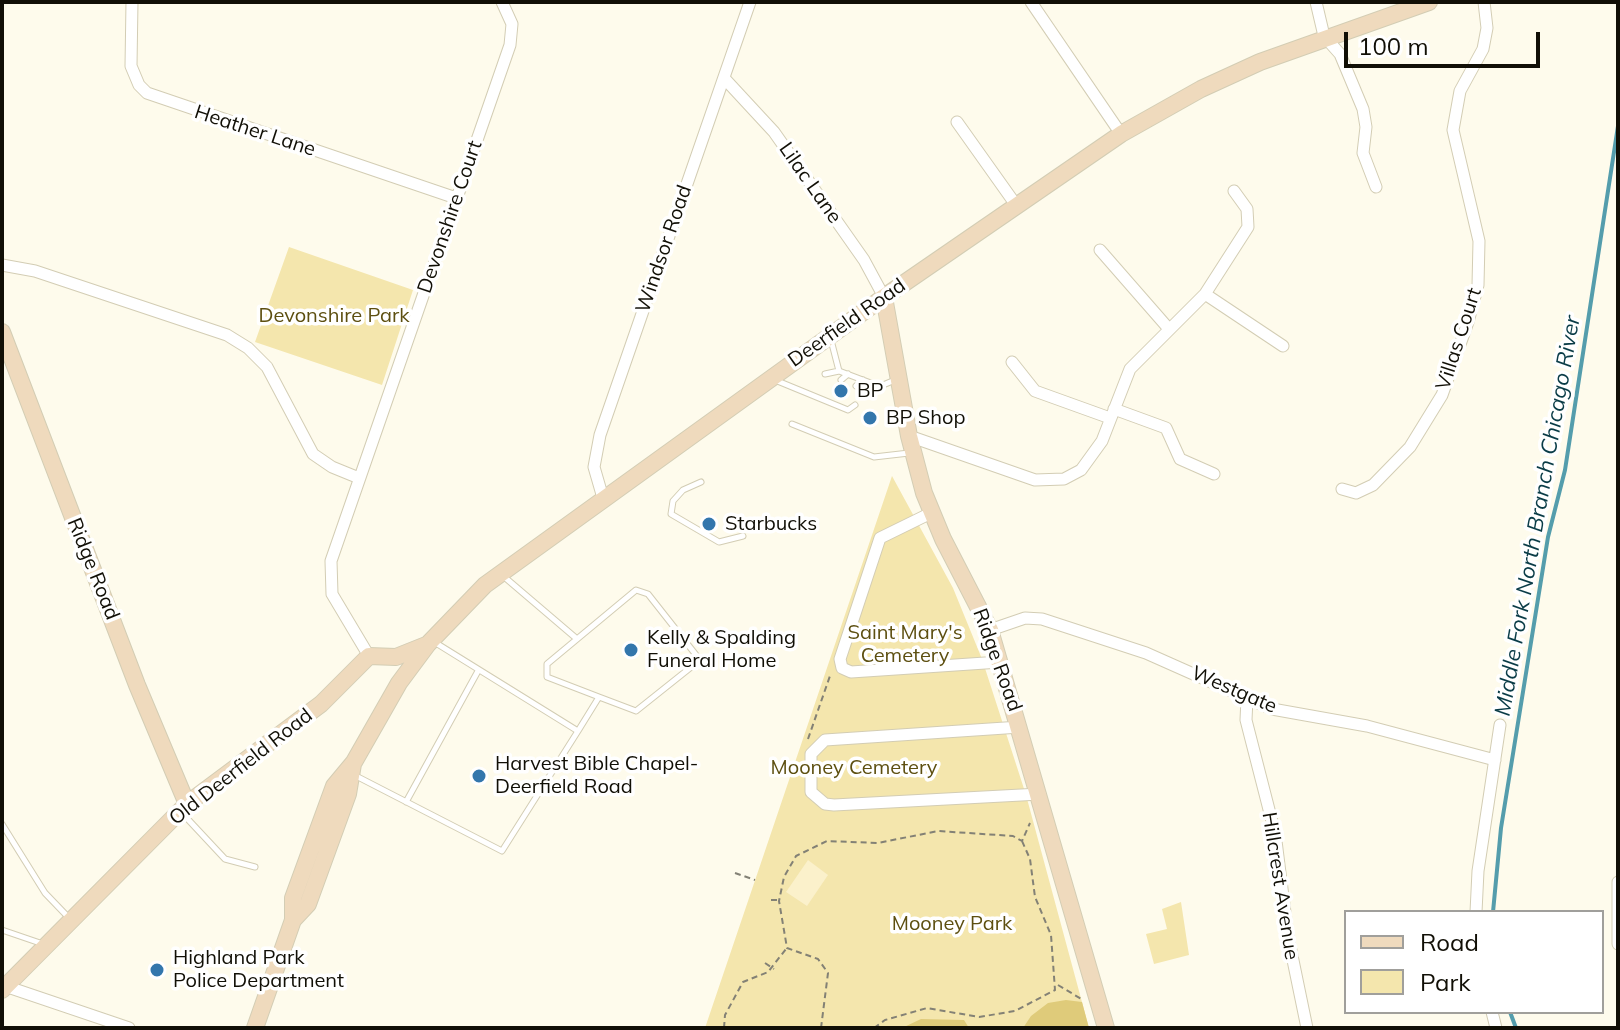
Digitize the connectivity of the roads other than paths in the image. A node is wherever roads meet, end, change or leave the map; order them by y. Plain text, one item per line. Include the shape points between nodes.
1 (132, 2) edge
2 (502, 2) edge
3 (750, 2) edge
4 (1031, 2) edge
5 (1316, 2) edge
6 (1429, 2) edge
7 (1484, 2) edge
8 (1324, 36) junction
9 (724, 78) junction
10 (957, 122) dead end
11 (1121, 134) junction
12 (1376, 187) dead end
13 (1234, 191) dead end
14 (456, 198) junction
15 (1016, 205) junction
16 (1100, 250) dead end
17 (2, 265) edge
18 (1205, 294) junction
19 (884, 297) junction
20 (1169, 329) junction
21 (2, 332) edge
22 (830, 335) junction
23 (1283, 346) dead end
24 (1012, 362) dead end
25 (839, 371) junction
26 (825, 374) dead end
27 (848, 374) junction
28 (770, 378) junction
29 (899, 379) junction
30 (841, 380) dead end
31 (863, 380) junction
32 (856, 386) dead end
33 (809, 389) dead end
34 (826, 394) dead end
35 (803, 395) junction
36 (819, 400) junction
37 (841, 400) dead end
38 (855, 405) dead end
39 (833, 406) junction
40 (1112, 414) junction
41 (792, 424) dead end
42 (909, 436) junction
43 (914, 453) junction
44 (1214, 474) dead end
45 (359, 478) junction
46 (701, 482) dead end
47 (1342, 489) dead end
48 (603, 498) junction
49 (931, 513) junction
50 (743, 536) dead end
51 (500, 574) junction
52 (990, 630) junction
53 (577, 639) junction
54 (430, 642) junction
55 (369, 656) junction
56 (1000, 662) junction
57 (478, 671) junction
58 (599, 697) junction
59 (1247, 698) junction
60 (1500, 725) dead end
61 (1020, 727) junction
62 (578, 731) junction
63 (1495, 760) junction
64 (353, 768) junction
65 (1033, 795) junction
66 (406, 802) junction
67 (184, 808) junction
68 (2, 824) edge
69 (255, 867) dead end
70 (1618, 882) edge
71 (1476, 910) edge
72 (71, 920) junction
73 (2, 930) edge
74 (1618, 944) edge
75 (46, 945) junction
76 (3, 987) edge
77 (1104, 1020) edge
78 (126, 1027) edge
79 (255, 1028) edge
80 (1307, 1028) edge

1 - 14 street, Heather Lane via 131,66 147,93
2 - 14 street, Devonshire Court via 512,24 510,45
3 - 9 street, Windsor Road
4 - 11 street
5 - 8 street
6 - 8 street, Deerfield Road
7 - 47 street, Villas Court via 1483,49 1460,91 1453,130 1479,241 1478,285 1468,322 1442,395 1410,447 1373,485 1356,493
8 - 11 street, Deerfield Road via 1201,89
8 - 12 street via 1340,54 1363,109 1363,153
9 - 19 street, Lilac Lane via 774,132
9 - 48 street, Windsor Road via 600,435 594,467
10 - 15 street
11 - 15 street, Deerfield Road
13 - 18 street via 1247,209 1248,227
14 - 45 street, Devonshire Court
15 - 19 street, Deerfield Road
16 - 20 street
17 - 45 street via 35,271 227,335 267,367 313,454
18 - 20 street
18 - 23 street
19 - 22 street, Deerfield Road
19 - 29 street, Ridge Road
20 - 40 street via 1130,369
21 - 67 street, Ridge Road
22 - 25 lane
22 - 28 street, Deerfield Road
24 - 40 street via 1035,391
25 - 26 lane
25 - 27 lane
27 - 30 lane
27 - 31 lane
28 - 35 lane
28 - 48 street, Deerfield Road
29 - 31 lane via 873,387
29 - 42 street, Ridge Road
31 - 32 lane
33 - 35 lane
34 - 36 lane
35 - 36 lane
36 - 39 lane
37 - 39 lane
38 - 39 lane via 848,410
40 - 42 street via 1096,453 1081,470 1051,481 1025,478
40 - 44 street via 1166,428 1180,459
41 - 43 lane via 874,457
42 - 43 street, Ridge Road
43 - 49 street, Ridge Road
45 - 55 street, Devonshire Court via 331,561 330,584 337,606
46 - 50 lane via 683,490 673,501 671,514 719,542
48 - 51 street, Deerfield Road
49 - 52 street, Ridge Road
49 - 56 street via 880,538 841,666 851,672
51 - 53 lane
51 - 54 street, Deerfield Road
52 - 56 street, Ridge Road
52 - 59 street, Westgate via 1025,618 1042,619 1146,653
53 - 58 lane via 547,664 547,677
53 - 58 lane via 636,590 648,594 700,660 636,711
54 - 55 street via 396,657
54 - 57 lane
54 - 64 street, Deerfield Road via 399,683
55 - 67 street, Old Deerfield Road via 321,704
56 - 61 street, Ridge Road
57 - 62 lane
57 - 66 lane
58 - 62 lane
59 - 63 street, Westgate via 1272,709 1367,726
59 - 80 street, Hillcrest Avenue via 1246,720 1275,833
60 - 63 street
61 - 65 street, Ridge Road
61 - 65 street via 836,737 817,745 811,754 811,792 825,804
62 - 66 lane via 502,851
63 - 71 street
64 - 66 lane
64 - 79 street, Deerfield Road via 334,786 293,898 293,920
65 - 77 street, Ridge Road
67 - 69 lane via 225,859
67 - 72 street, Old Deerfield Road
68 - 72 lane via 45,893
70 - 74 street
72 - 75 street, Old Deerfield Road
73 - 75 lane
75 - 76 street, Old Deerfield Road
76 - 78 street

